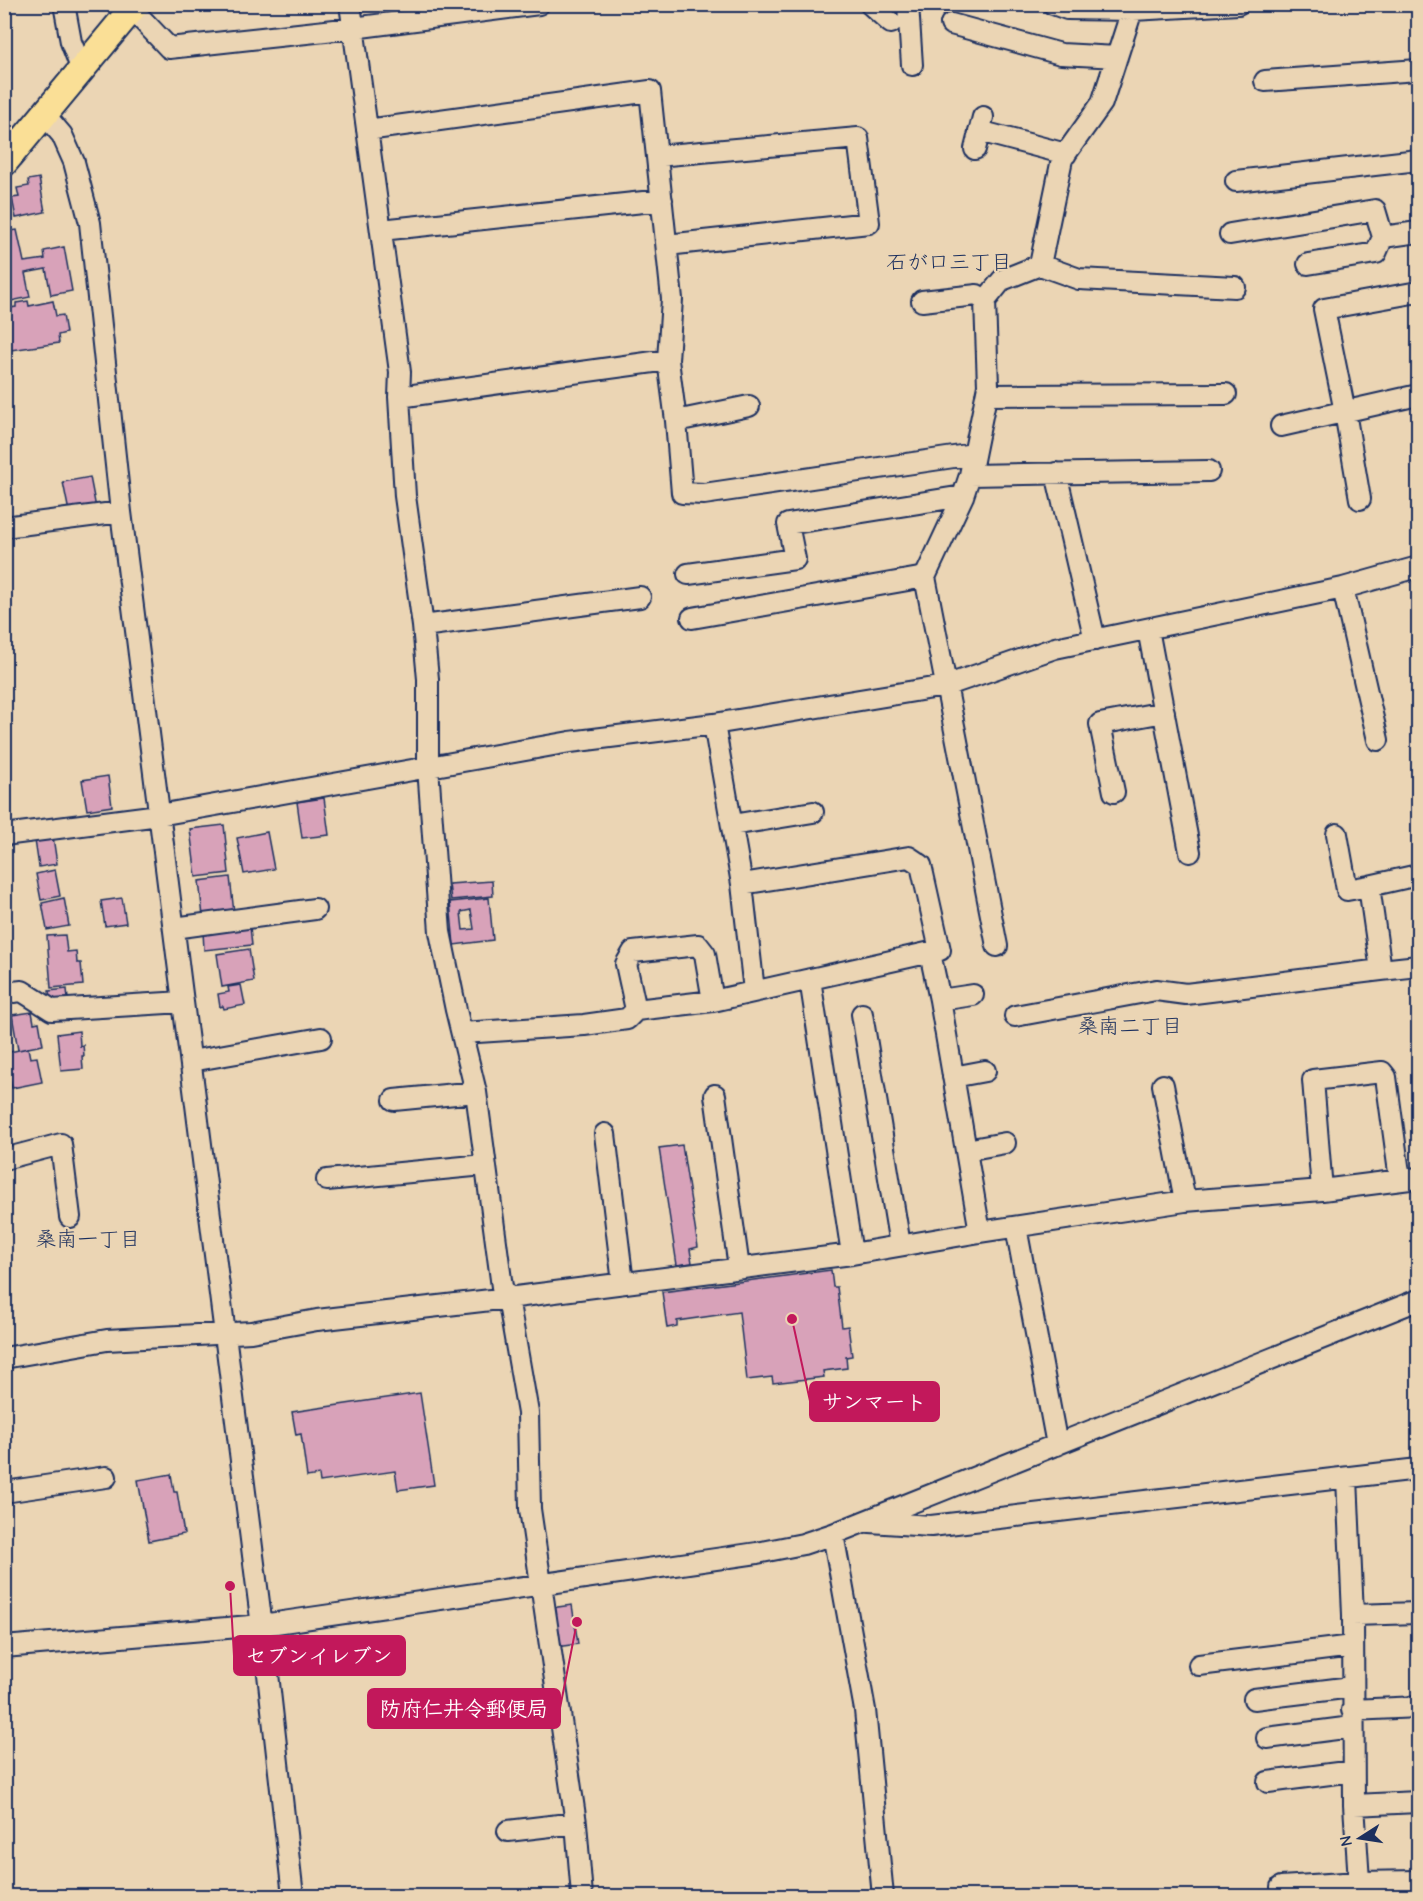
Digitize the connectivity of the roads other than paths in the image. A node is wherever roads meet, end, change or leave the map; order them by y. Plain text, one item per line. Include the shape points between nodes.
1 (64, 4) edge
2 (350, 4) edge
3 (539, 4) edge
4 (870, 4) edge
5 (908, 4) edge
6 (1053, 4) edge
7 (1238, 4) edge
8 (134, 7) edge
9 (1133, 7) edge
10 (891, 23) dead end
11 (951, 24) dead end
12 (352, 28) junction
13 (1117, 57) junction
14 (912, 65) dead end
15 (82, 70) junction
16 (1419, 70) edge
17 (1265, 81) dead end
18 (45, 115) junction
19 (366, 130) junction
20 (979, 132) dead end
21 (1066, 154) junction
22 (657, 156) junction
23 (1419, 160) edge
24 (4, 163) edge
25 (1236, 182) dead end
26 (662, 200) junction
27 (381, 230) junction
28 (1419, 232) edge
29 (1230, 234) dead end
30 (1383, 237) junction
31 (667, 245) junction
32 (1308, 264) dead end
33 (1040, 265) junction
34 (1235, 287) dead end
35 (1419, 292) edge
36 (922, 301) dead end
37 (985, 301) junction
38 (668, 360) junction
39 (1226, 394) dead end
40 (986, 395) junction
41 (1419, 395) edge
42 (399, 397) junction
43 (749, 406) dead end
44 (1345, 412) junction
45 (676, 422) junction
46 (1281, 426) dead end
47 (974, 454) junction
48 (1209, 471) dead end
49 (1056, 474) junction
50 (970, 475) junction
51 (963, 496) junction
52 (1359, 499) dead end
53 (121, 512) junction
54 (4, 527) edge
55 (1419, 567) edge
56 (688, 574) dead end
57 (925, 577) junction
58 (1343, 588) junction
59 (640, 597) dead end
60 (692, 618) dead end
61 (423, 626) junction
62 (1148, 629) junction
63 (1095, 640) junction
64 (945, 686) junction
65 (1164, 712) junction
66 (714, 724) junction
67 (1378, 740) dead end
68 (428, 767) junction
69 (1114, 792) dead end
70 (813, 812) dead end
71 (159, 815) junction
72 (732, 825) junction
73 (1337, 834) dead end
74 (4, 835) edge
75 (1190, 852) dead end
76 (1419, 875) edge
77 (742, 884) junction
78 (1369, 886) junction
79 (315, 909) dead end
80 (174, 928) junction
81 (997, 946) dead end
82 (930, 953) junction
83 (1419, 966) edge
84 (1380, 970) junction
85 (810, 979) junction
86 (754, 991) junction
87 (4, 993) edge
88 (973, 994) dead end
89 (940, 1000) junction
90 (713, 1001) junction
91 (183, 1002) junction
92 (636, 1010) junction
93 (862, 1014) dead end
94 (1015, 1016) dead end
95 (462, 1033) junction
96 (321, 1038) dead end
97 (191, 1061) junction
98 (985, 1071) dead end
99 (953, 1077) junction
100 (1163, 1085) dead end
101 (476, 1092) junction
102 (715, 1095) dead end
103 (394, 1100) dead end
104 (605, 1134) dead end
105 (1005, 1143) dead end
106 (966, 1150) junction
107 (4, 1159) edge
108 (484, 1165) junction
109 (1409, 1179) edge
110 (327, 1180) dead end
111 (1322, 1190) junction
112 (1185, 1201) junction
113 (70, 1217) dead end
114 (1016, 1227) junction
115 (980, 1232) junction
116 (900, 1245) junction
117 (852, 1254) junction
118 (740, 1268) junction
119 (623, 1282) junction
120 (508, 1298) junction
121 (1419, 1300) edge
122 (225, 1333) junction
123 (4, 1358) edge
124 (1057, 1445) junction
125 (1419, 1469) edge
126 (106, 1477) dead end
127 (1347, 1478) junction
128 (4, 1492) edge
129 (864, 1522) junction
130 (833, 1534) junction
131 (542, 1584) junction
132 (1419, 1613) edge
133 (1353, 1615) junction
134 (262, 1625) junction
135 (1352, 1646) junction
136 (4, 1647) edge
137 (1199, 1665) dead end
138 (1352, 1687) junction
139 (1254, 1699) dead end
140 (1419, 1707) edge
141 (1352, 1719) junction
142 (1267, 1738) dead end
143 (1353, 1771) junction
144 (1268, 1782) dead end
145 (1419, 1802) edge
146 (1354, 1805) junction
147 (576, 1823) junction
148 (508, 1831) dead end
149 (1419, 1881) edge
150 (1281, 1887) dead end
151 (1360, 1889) edge
152 (293, 1896) edge
153 (582, 1896) edge
154 (883, 1896) edge

1 - 15 street via 71,42
2 - 12 street
3 - 12 street
4 - 10 street
5 - 14 street
6 - 9 street via 1067,9
7 - 9 street
8 - 12 street via 169,48
8 - 15 main road
9 - 13 street
11 - 13 street via 1061,54
12 - 19 street
13 - 21 street via 1102,103
15 - 18 main road
16 - 17 street
18 - 24 main road
18 - 53 street via 62,135 74,162 90,223
19 - 22 street via 650,91
19 - 27 street
20 - 21 street
21 - 33 street
22 - 26 street
22 - 31 street via 858,138 869,223
23 - 25 street
26 - 27 street
26 - 31 street
27 - 42 street via 400,372
28 - 30 street
29 - 30 street via 1376,210
30 - 32 street via 1376,253
31 - 38 street via 672,298
33 - 34 street via 1079,279
33 - 37 street via 1002,280
35 - 44 street via 1324,309
36 - 37 street via 977,295
37 - 40 street
38 - 42 street
38 - 45 street
39 - 40 street
40 - 47 street
41 - 44 street
42 - 61 street via 405,496
43 - 45 street
44 - 46 street
44 - 52 street
45 - 47 street via 682,493 704,494
47 - 50 street
48 - 49 street
49 - 50 street
49 - 63 street
50 - 51 street
51 - 56 street via 788,524 795,559
51 - 57 street
53 - 54 street
53 - 71 street
55 - 58 street
57 - 60 street
57 - 64 street
58 - 62 street
58 - 67 street
59 - 61 street
61 - 68 street via 428,679
62 - 63 street
62 - 65 street
63 - 64 street via 1055,648
64 - 66 street
64 - 81 street
65 - 69 street via 1100,724
65 - 75 street
66 - 68 street via 570,742
66 - 72 street
68 - 71 street
68 - 95 street via 440,932
70 - 72 street
71 - 74 street
71 - 80 street
72 - 77 street
73 - 78 street via 1347,890
76 - 78 street
77 - 82 street via 909,857 921,865 936,929 940,950
77 - 86 street
78 - 84 street
79 - 80 street
80 - 91 street
82 - 85 street
82 - 89 street
83 - 84 street
84 - 94 street via 1186,994 1156,990
85 - 86 street
85 - 117 street
86 - 90 street
87 - 91 street via 22,991 52,1010
88 - 89 street
89 - 99 street
90 - 92 street
90 - 92 street via 705,954 698,945 633,952 626,964
91 - 97 street
92 - 95 street via 627,1019 584,1025
93 - 116 street
95 - 101 street
96 - 97 street
97 - 122 street
98 - 99 street
99 - 106 street
100 - 112 street
101 - 103 street
101 - 108 street
102 - 118 street
104 - 119 street
105 - 106 street
106 - 115 street
107 - 113 street via 61,1144
108 - 110 street
108 - 120 street via 502,1287
109 - 111 street
109 - 111 street via 1382,1071 1313,1080
111 - 112 street
112 - 114 street
114 - 115 street
114 - 124 street
115 - 116 street
116 - 117 street
117 - 118 street
118 - 119 street
119 - 120 street
120 - 122 street
120 - 131 street via 528,1413 530,1509
121 - 124 street
122 - 123 street via 107,1340
122 - 134 street
124 - 129 street
125 - 127 street
126 - 128 street
127 - 129 street via 931,1526
127 - 133 street
129 - 130 street
130 - 131 street via 757,1553
130 - 154 street via 865,1710
131 - 134 street
131 - 147 street
132 - 133 street
133 - 135 street
134 - 136 street
134 - 152 street
135 - 137 street
135 - 138 street
138 - 139 street
138 - 141 street
140 - 141 street
141 - 142 street
141 - 143 street
143 - 144 street
143 - 146 street
145 - 146 street
146 - 151 street
147 - 148 street
147 - 153 street
149 - 151 street
150 - 151 street

